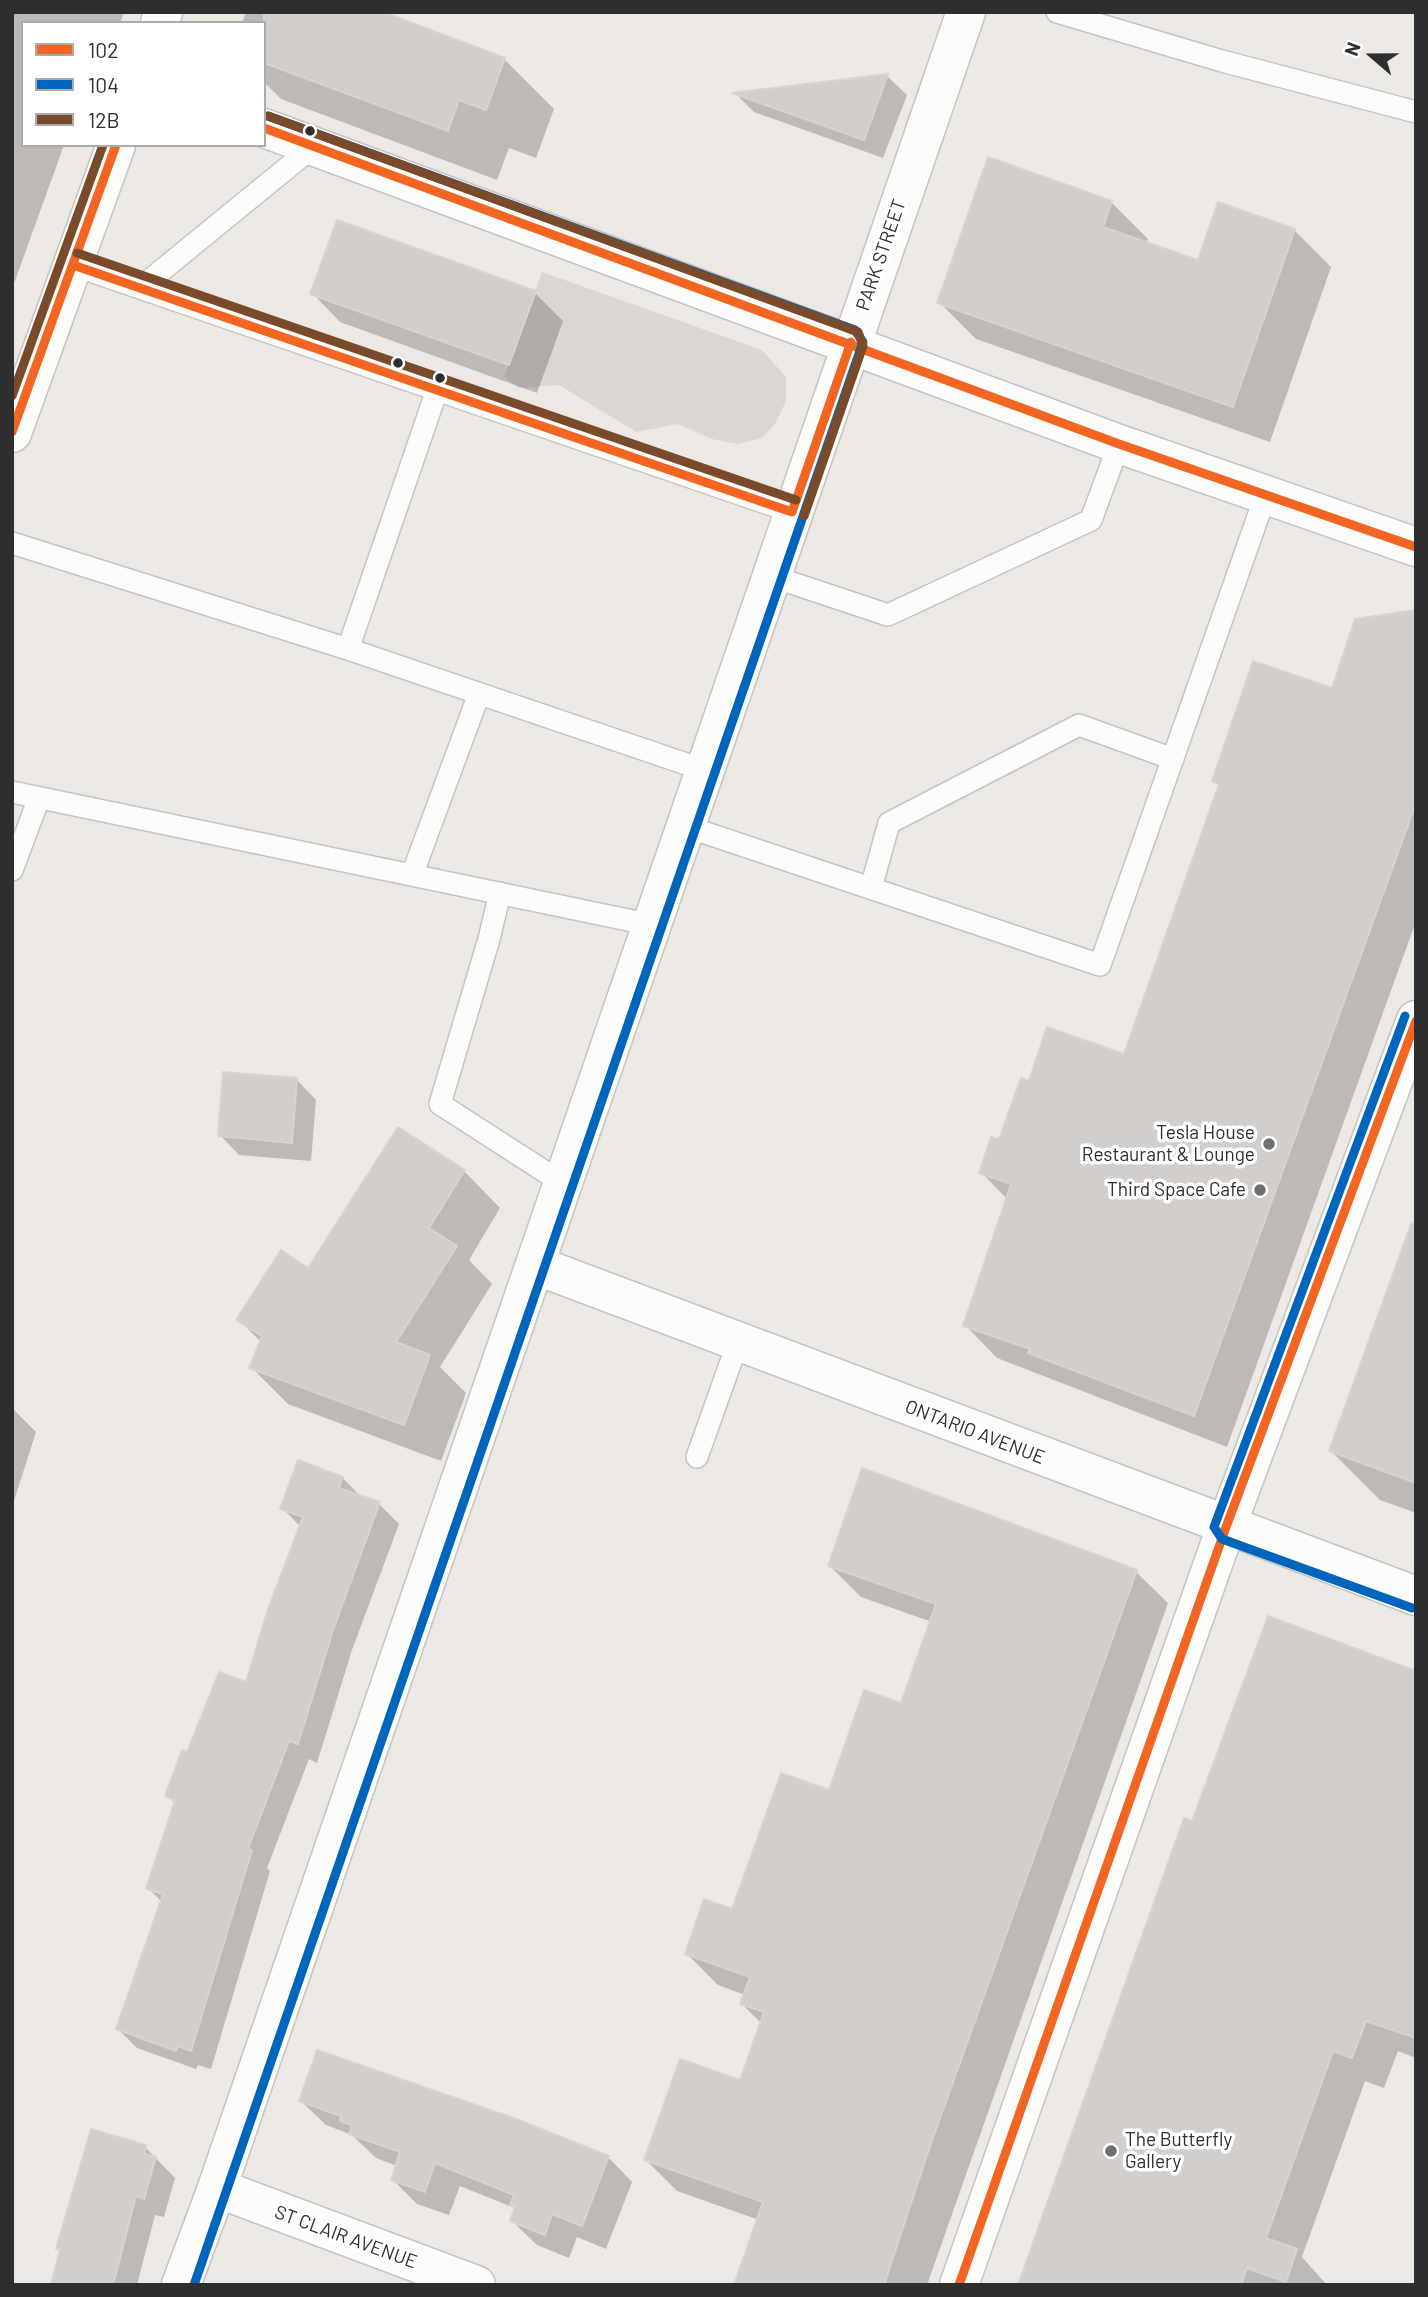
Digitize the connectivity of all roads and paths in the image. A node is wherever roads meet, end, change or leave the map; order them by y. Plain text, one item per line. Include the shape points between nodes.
1 (966, 12) edge
2 (1057, 12) edge
3 (1416, 112) edge
4 (266, 129) edge
5 (314, 146) junction
6 (115, 147) edge
7 (73, 265) junction
8 (140, 288) junction
9 (851, 342) junction
10 (437, 390) junction
11 (12, 433) edge
12 (1119, 444) junction
13 (1266, 494) junction
14 (792, 512) junction
15 (12, 543) edge
16 (1416, 547) edge
17 (771, 576) junction
18 (348, 649) junction
19 (479, 694) junction
20 (1173, 759) junction
21 (704, 770) junction
22 (12, 792) edge
23 (39, 798) junction
24 (685, 826) junction
25 (12, 870) edge
26 (412, 875) junction
27 (871, 888) junction
28 (500, 893) junction
29 (652, 925) junction
30 (1416, 1020) edge
31 (561, 1182) junction
32 (535, 1265) junction
33 (738, 1342) junction
34 (697, 1457) dead end
35 (1226, 1527) junction
36 (1416, 1596) edge
37 (217, 2188) junction
38 (181, 2285) edge
39 (475, 2285) edge
40 (958, 2285) edge

1 - 9 street, PARK STREET
2 - 3 lane
4 - 5 street
5 - 8 lane
5 - 9 street
6 - 7 street
7 - 8 lane
7 - 11 street
8 - 10 lane
9 - 12 street
9 - 14 street, PARK STREET
10 - 14 lane
10 - 18 lane
12 - 13 street
12 - 17 lane via 1091,520 888,615
13 - 16 street
13 - 20 lane
14 - 17 street, PARK STREET
15 - 18 lane
17 - 21 street, PARK STREET
18 - 19 lane
19 - 21 lane
19 - 26 lane
20 - 27 lane via 1079,725 890,823
20 - 27 lane via 1100,965
21 - 24 street, PARK STREET
22 - 23 lane
23 - 25 lane
23 - 26 lane
24 - 27 lane
24 - 29 street, PARK STREET
26 - 28 lane
28 - 29 lane
28 - 31 lane via 440,1104
29 - 31 street, PARK STREET
30 - 35 street
31 - 32 street, PARK STREET
32 - 33 street, ONTARIO AVENUE
32 - 37 street, PARK STREET
33 - 34 lane
33 - 35 street, ONTARIO AVENUE
35 - 36 street, ONTARIO AVENUE
35 - 40 street
37 - 38 street, PARK STREET
37 - 39 street, ST CLAIR AVENUE

